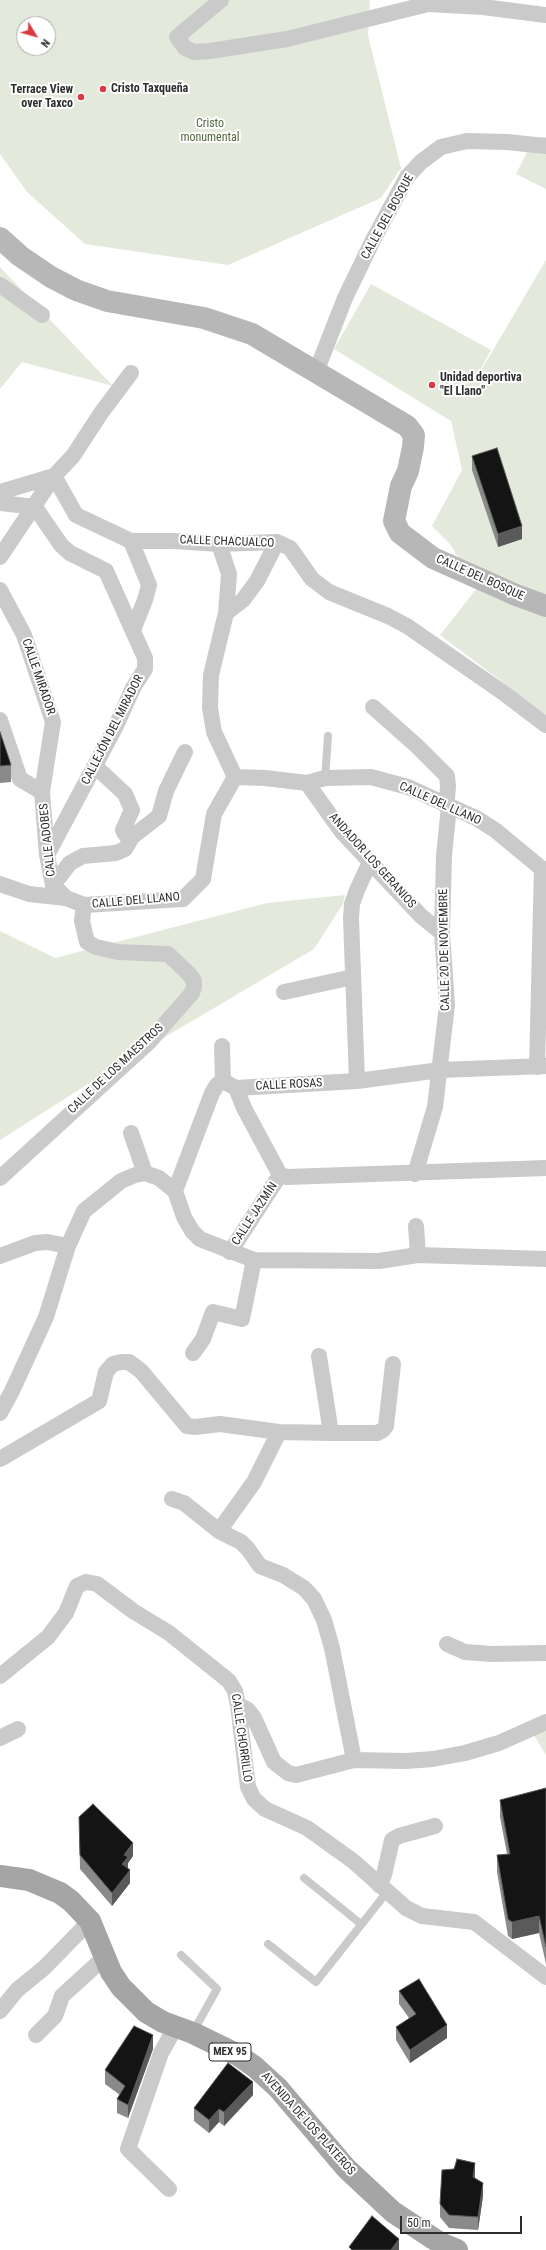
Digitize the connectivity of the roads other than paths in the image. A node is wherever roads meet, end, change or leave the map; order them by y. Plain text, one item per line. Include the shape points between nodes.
1 (221, 0) edge
2 (546, 15) edge
3 (546, 146) edge
4 (0, 238) edge
5 (0, 285) edge
6 (42, 315) dead end
7 (316, 372) junction
8 (131, 373) dead end
9 (54, 476) junction
10 (0, 492) edge
11 (0, 503) edge
12 (34, 507) junction
13 (131, 541) junction
14 (277, 542) junction
15 (219, 544) junction
16 (0, 558) edge
17 (0, 590) edge
18 (546, 606) edge
19 (226, 613) junction
20 (133, 630) junction
21 (373, 707) dead end
22 (0, 720) edge
23 (546, 725) edge
24 (328, 736) dead end
25 (185, 752) dead end
26 (95, 766) junction
27 (235, 777) junction
28 (325, 778) junction
29 (307, 783) junction
30 (42, 792) junction
31 (446, 805) junction
32 (129, 835) junction
33 (47, 856) junction
34 (370, 862) junction
35 (544, 870) edge
36 (0, 884) edge
37 (53, 885) junction
38 (66, 898) junction
39 (84, 905) junction
40 (442, 933) junction
41 (353, 977) junction
42 (284, 992) dead end
43 (222, 1046) dead end
44 (542, 1066) edge
45 (440, 1070) junction
46 (357, 1081) junction
47 (230, 1084) junction
48 (131, 1134) dead end
49 (546, 1168) edge
50 (145, 1173) junction
51 (415, 1174) junction
52 (280, 1175) junction
53 (0, 1178) edge
54 (175, 1192) junction
55 (416, 1226) dead end
56 (68, 1246) junction
57 (230, 1252) junction
58 (418, 1255) junction
59 (0, 1256) edge
60 (546, 1259) edge
61 (254, 1260) junction
62 (193, 1353) dead end
63 (319, 1356) dead end
64 (393, 1364) dead end
65 (0, 1413) edge
66 (279, 1432) junction
67 (331, 1433) junction
68 (0, 1459) edge
69 (172, 1499) dead end
70 (218, 1531) junction
71 (447, 1644) dead end
72 (546, 1653) edge
73 (0, 1676) edge
74 (238, 1705) junction
75 (546, 1722) edge
76 (18, 1729) dead end
77 (0, 1738) edge
78 (354, 1760) junction
79 (435, 1826) dead end
80 (0, 1876) edge
81 (304, 1878) dead end
82 (383, 1888) junction
83 (90, 1921) junction
84 (361, 1924) junction
85 (268, 1944) dead end
86 (181, 1955) dead end
87 (106, 1956) junction
88 (546, 1978) edge
89 (0, 2011) edge
90 (184, 2029) junction
91 (36, 2035) dead end
92 (169, 2189) dead end
93 (458, 2250) edge

1 - 2 street via 177,37 185,48 194,52 210,51 287,39 428,4
3 - 7 street, CALLE DEL BOSQUE via 468,141 440,147 421,162 407,177 373,240 345,298
4 - 7 street, CALLE DEL BOSQUE via 20,256 76,290 107,301 204,318 224,324 252,334
5 - 6 street
7 - 18 street, CALLE DEL BOSQUE via 407,426 414,435 408,471 401,486 394,520 400,533 433,558
8 - 9 street via 101,413 74,456
9 - 10 street
9 - 12 street
9 - 13 street, CALLE CHACUALCO via 76,515
11 - 12 street
12 - 16 street
12 - 20 street, CALLEJÓN DEL MIRADOR via 70,553 106,571
13 - 15 street, CALLE CHACUALCO via 174,540
13 - 20 street via 149,585
14 - 15 street, CALLE CHACUALCO
14 - 19 street via 248,594
14 - 23 street, CALLE CHACUALCO via 290,548 312,579 329,592 407,626
15 - 19 street via 229,574
17 - 30 street, CALLE MIRADOR via 24,635 53,722
19 - 27 street via 211,674 210,708 214,732
20 - 26 street, CALLEJÓN DEL MIRADOR via 145,658 145,669
21 - 31 street, CALLE 20 DE NOVIEMBRE via 446,776
22 - 30 street, CALLE ADOBES via 20,779
24 - 28 lane
25 - 32 street via 166,791 159,816
26 - 32 street via 125,794 132,810 123,830
26 - 33 street, CALLEJÓN DEL MIRADOR
27 - 29 street, CALLE DEL LLANO
27 - 39 street, CALLE DEL LLANO via 214,814 203,879 183,899
28 - 29 street, CALLE DEL LLANO
28 - 31 street, CALLE DEL LLANO via 371,777 408,787
29 - 34 street, ANDADOR LOS GERANIOS via 342,832
30 - 33 street, CALLE ADOBES
31 - 35 street, CALLE DEL LLANO via 476,818 495,830
31 - 40 street, CALLE 20 DE NOVIEMBRE
32 - 37 street via 124,848 116,853 83,856 70,862
33 - 37 street, CALLE ADOBES
34 - 40 street, ANDADOR LOS GERANIOS via 421,916
34 - 41 street via 352,904
35 - 44 street
36 - 38 street, CALLE DEL LLANO via 29,894
37 - 38 street, CALLE ADOBES
38 - 39 street, CALLE DEL LLANO
39 - 53 street, CALLE DE LOS MAESTROS via 82,921 87,942 118,952 168,954 189,974 194,987 192,993 150,1041
40 - 45 street, CALLE 20 DE NOVIEMBRE via 447,1005
41 - 42 street
41 - 46 street
43 - 47 street
44 - 45 street, CALLE ROSAS
45 - 46 street, CALLE ROSAS
45 - 51 street, CALLE 20 DE NOVIEMBRE via 435,1107
46 - 47 street, CALLE ROSAS
47 - 52 street
47 - 54 street via 217,1086 212,1093
48 - 50 street
49 - 51 street
50 - 54 street via 159,1178
50 - 56 street via 121,1181 84,1212
51 - 52 street via 287,1177
52 - 57 street, CALLE JAZMÍN
54 - 57 street via 192,1231 200,1239
55 - 58 street
56 - 59 street via 47,1242 35,1243
56 - 65 street via 46,1317
57 - 61 street
58 - 60 street
58 - 61 street via 379,1261
61 - 62 street via 242,1319 214,1312 203,1339
63 - 67 street
64 - 67 street via 386,1426 377,1432
66 - 67 street
66 - 68 street via 220,1424 187,1426 140,1371 130,1362 121,1362 113,1364 106,1372 99,1401
66 - 70 street via 254,1482
69 - 70 street via 195,1510
70 - 78 street via 248,1548 260,1566 283,1575 304,1588 314,1599 324,1620 332,1648
71 - 72 street via 465,1652
73 - 74 street, CALLE CHORRILLO via 48,1637 66,1613 77,1586 86,1582 97,1584 133,1611 169,1633 219,1672 235,1692
74 - 78 street via 248,1710 254,1718 274,1762 288,1773 306,1774
74 - 82 street, CALLE CHORRILLO via 248,1787 254,1799 265,1808 307,1828 353,1861
75 - 78 street via 499,1743 465,1753 413,1761
76 - 77 street
79 - 82 street via 392,1840
80 - 83 main road, AVENIDA DE LOS PLATEROS / MEX 95 via 29,1880 60,1892
81 - 84 lane
82 - 84 lane
82 - 88 street, CALLE CHORRILLO via 406,1908 422,1916 474,1922
83 - 87 main road, AVENIDA DE LOS PLATEROS / MEX 95
83 - 89 street via 44,1968 18,1990
84 - 85 lane via 316,1982
86 - 90 lane via 217,1989
87 - 90 main road, AVENIDA DE LOS PLATEROS / MEX 95 via 111,1972 131,1998 146,2012 163,2022
87 - 91 street via 62,1996 55,2016
90 - 92 street via 161,2053 128,2149
90 - 93 main road, AVENIDA DE LOS PLATEROS / MEX 95 via 238,2056 269,2078 346,2168 374,2195 415,2228

